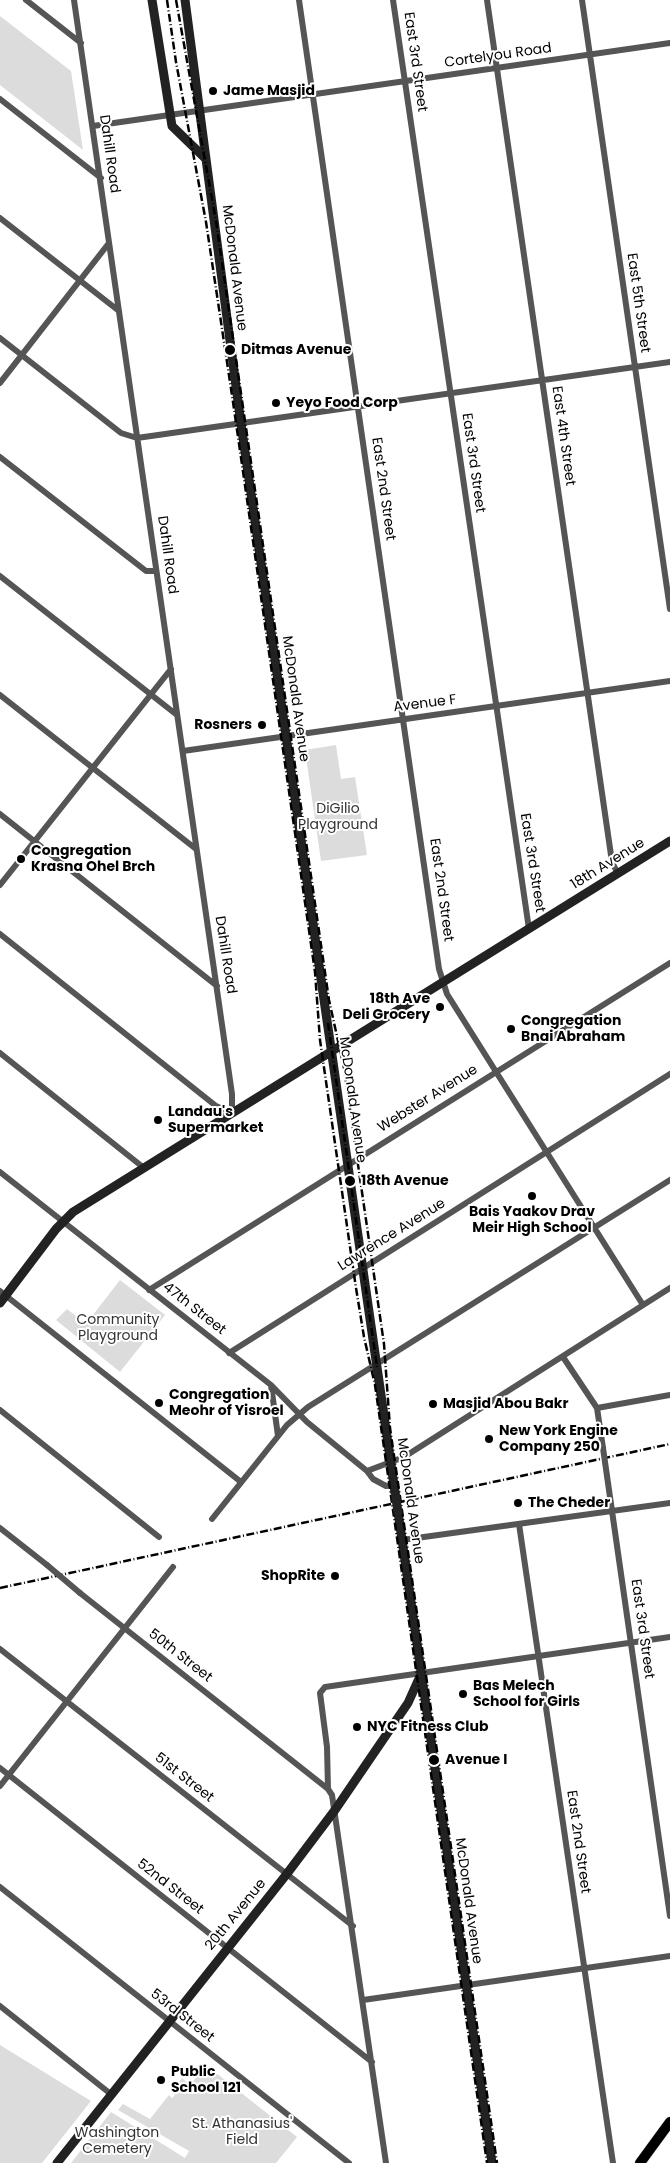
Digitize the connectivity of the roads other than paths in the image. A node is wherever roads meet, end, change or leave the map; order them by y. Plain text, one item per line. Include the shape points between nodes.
1 (26, 0) edge
2 (74, 0) edge
3 (152, 0) edge
4 (185, 0) edge
5 (299, 0) edge
6 (394, 0) edge
7 (488, 0) edge
8 (582, 0) edge
9 (80, 43) junction
10 (670, 43) edge
11 (590, 55) junction
12 (498, 68) junction
13 (405, 82) junction
14 (313, 95) junction
15 (0, 99) edge
16 (201, 110) junction
17 (169, 115) junction
18 (93, 126) junction
19 (206, 159) junction
20 (101, 178) junction
21 (0, 218) edge
22 (110, 243) junction
23 (80, 282) junction
24 (120, 311) junction
25 (0, 338) edge
26 (22, 355) junction
27 (670, 362) edge
28 (635, 368) junction
29 (543, 381) junction
30 (0, 383) edge
31 (450, 394) junction
32 (358, 408) junction
33 (240, 424) junction
34 (137, 438) junction
35 (0, 457) edge
36 (156, 571) junction
37 (0, 576) edge
38 (670, 609) edge
39 (171, 670) junction
40 (670, 681) edge
41 (588, 693) junction
42 (0, 695) edge
43 (149, 695) junction
44 (495, 707) junction
45 (177, 715) junction
46 (403, 719) junction
47 (287, 736) junction
48 (183, 751) junction
49 (92, 768) junction
50 (0, 814) edge
51 (34, 841) junction
52 (670, 841) edge
53 (196, 849) junction
54 (618, 874) junction
55 (0, 885) edge
56 (529, 929) junction
57 (0, 934) edge
58 (670, 963) edge
59 (443, 982) junction
60 (217, 986) junction
61 (331, 1052) junction
62 (0, 1053) edge
63 (496, 1072) junction
64 (670, 1074) edge
65 (232, 1113) junction
66 (546, 1152) junction
67 (347, 1165) junction
68 (144, 1168) junction
69 (0, 1172) edge
70 (670, 1180) edge
71 (63, 1222) junction
72 (594, 1228) junction
73 (362, 1268) junction
74 (670, 1288) edge
75 (149, 1290) junction
76 (2, 1297) edge
77 (643, 1305) junction
78 (229, 1353) junction
79 (563, 1357) junction
80 (377, 1364) junction
81 (271, 1385) junction
82 (670, 1395) edge
83 (597, 1408) junction
84 (0, 1410) edge
85 (299, 1414) junction
86 (278, 1436) junction
87 (390, 1462) junction
88 (367, 1471) junction
89 (241, 1482) junction
90 (394, 1488) junction
91 (670, 1503) edge
92 (612, 1511) junction
93 (212, 1519) dead end
94 (519, 1524) junction
95 (0, 1528) edge
96 (159, 1537) dead end
97 (402, 1540) junction
98 (173, 1567) dead end
99 (125, 1628) junction
100 (670, 1637) edge
101 (631, 1643) junction
102 (0, 1649) edge
103 (538, 1656) junction
104 (421, 1674) junction
105 (66, 1701) junction
106 (0, 1768) edge
107 (9, 1775) junction
108 (0, 1786) edge
109 (328, 1789) junction
110 (335, 1810) junction
111 (286, 1876) junction
112 (0, 1887) edge
113 (670, 1916) edge
114 (353, 1926) junction
115 (228, 1948) junction
116 (670, 1956) edge
117 (584, 1968) junction
118 (466, 1985) junction
119 (363, 2000) junction
120 (0, 2006) edge
121 (169, 2022) junction
122 (372, 2062) junction
123 (112, 2095) junction
124 (670, 2122) edge
125 (57, 2163) edge
126 (349, 2163) edge
127 (386, 2163) edge
128 (492, 2163) edge
129 (613, 2163) edge
130 (640, 2163) edge

1 - 9 street
2 - 9 street, Dahill Road
3 - 17 main road
4 - 16 main road, McDonald Avenue
5 - 14 street, East 2nd Street
6 - 13 street, East 3rd Street
7 - 12 street, East 4th Street
8 - 11 street, East 5th Street
9 - 18 street, Dahill Road
10 - 11 street, Cortelyou Road
11 - 12 street, Cortelyou Road
11 - 28 street, East 5th Street
12 - 13 street, Cortelyou Road
12 - 29 street, East 4th Street
13 - 14 street, Cortelyou Road
13 - 31 street, East 3rd Street
14 - 16 street, Cortelyou Road
14 - 32 street, East 2nd Street
15 - 20 street
16 - 17 street, Cortelyou Road
16 - 19 main road, McDonald Avenue
17 - 18 street, Cortelyou Road
17 - 19 main road via 172,126
18 - 20 street, Dahill Road
19 - 33 main road, McDonald Avenue
20 - 22 street, Dahill Road
21 - 23 street
22 - 23 street
22 - 24 street, Dahill Road
23 - 24 street
23 - 26 street
24 - 34 street, Dahill Road
25 - 26 street
26 - 30 street
26 - 34 street via 121,434
27 - 28 street
28 - 29 street
28 - 38 street, East 5th Street
29 - 31 street
29 - 41 street, East 4th Street
31 - 32 street
31 - 44 street, East 3rd Street
32 - 33 street
32 - 46 street, East 2nd Street
33 - 34 street
33 - 47 main road, McDonald Avenue
34 - 36 street, Dahill Road
35 - 36 street via 146,571
36 - 39 street, Dahill Road
37 - 43 street
39 - 43 street
39 - 45 street, Dahill Road
40 - 41 street, Avenue F
41 - 44 street, Avenue F
41 - 54 street, East 4th Street via 612,862
42 - 49 street
43 - 45 street
43 - 49 street
44 - 46 street, Avenue F
44 - 56 street, East 3rd Street
45 - 48 street, Dahill Road
46 - 47 street, Avenue F
46 - 59 street, East 2nd Street
47 - 48 street, Avenue F
47 - 61 main road, McDonald Avenue
48 - 53 street, Dahill Road
49 - 51 street
49 - 53 street
50 - 51 street
51 - 55 street
51 - 60 street
52 - 54 main road, 18th Avenue
53 - 60 street, Dahill Road
54 - 56 main road, 18th Avenue
56 - 59 main road, 18th Avenue
57 - 65 street via 216,1106
58 - 63 street, Webster Avenue
59 - 61 main road, 18th Avenue
59 - 63 street, East 2nd Street via 446,994
60 - 65 street, Dahill Road
61 - 65 main road, 18th Avenue
61 - 67 main road, McDonald Avenue
62 - 68 street
63 - 66 street, East 2nd Street
63 - 67 street, Webster Avenue
64 - 66 street, Lawrence Avenue
65 - 68 main road, 18th Avenue
66 - 72 street, East 2nd Street
66 - 73 street, Lawrence Avenue
67 - 73 main road, McDonald Avenue
67 - 75 street, Webster Avenue
68 - 71 main road, 18th Avenue via 73,1212
69 - 71 street, 47th Street
70 - 72 street
71 - 75 street, 47th Street
71 - 76 main road, 18th Avenue
72 - 77 street, East 2nd Street
72 - 80 street
73 - 78 street, Lawrence Avenue
73 - 80 main road, McDonald Avenue
74 - 77 street
75 - 78 street, 47th Street
76 - 89 street
77 - 79 street
78 - 81 street, 47th Street
79 - 83 street, East 3rd Street
79 - 87 street via 404,1457
80 - 85 street
80 - 87 main road, McDonald Avenue
81 - 85 street, 47th Street
81 - 86 street
82 - 83 street
83 - 92 street, East 3rd Street, bridge
84 - 96 street
85 - 86 street
85 - 88 street, 47th Street
86 - 89 street
87 - 88 street
87 - 90 main road, McDonald Avenue
88 - 90 street, 47th Street via 380,1483
89 - 93 street
90 - 97 main road, McDonald Avenue, bridge
91 - 92 street
92 - 94 street
92 - 101 street, East 3rd Street
94 - 97 street
94 - 103 street, East 2nd Street
95 - 99 street, 50th Street, bridge
97 - 104 main road, McDonald Avenue
98 - 99 street
99 - 105 street
99 - 109 street, 50th Street
100 - 101 street
101 - 103 street
101 - 113 street, East 3rd Street
102 - 105 street, 51st Street
103 - 104 street
103 - 117 street, East 2nd Street
104 - 109 street via 321,1689
104 - 110 main road, 20th Avenue via 408,1703
104 - 118 main road, McDonald Avenue
105 - 107 street
105 - 111 street, 51st Street
106 - 107 street, 52nd Street
107 - 108 street
107 - 115 street, 52nd Street
109 - 110 street
110 - 111 main road, 20th Avenue
110 - 114 street
111 - 114 street, 51st Street
111 - 115 main road, 20th Avenue
112 - 121 street, 53rd Street
114 - 119 street
115 - 121 main road, 20th Avenue
115 - 122 street, 52nd Street
116 - 117 street
117 - 118 street
117 - 129 street, East 2nd Street
118 - 119 street
118 - 128 main road, McDonald Avenue
119 - 122 street
120 - 123 street
121 - 123 main road, 20th Avenue
121 - 126 street, 53rd Street
122 - 127 street
123 - 125 main road, 20th Avenue
124 - 130 main road

